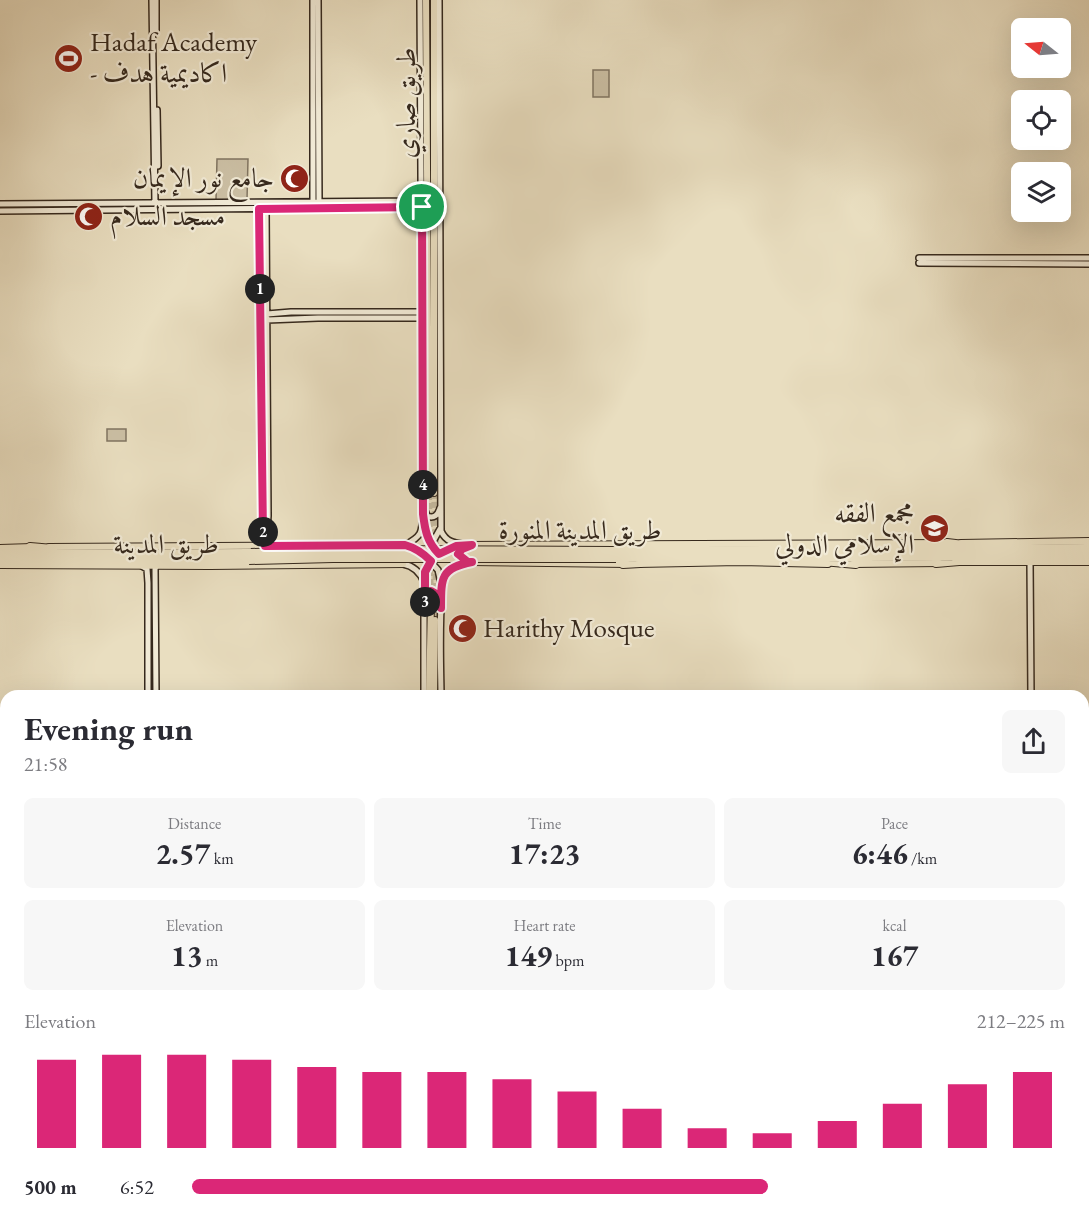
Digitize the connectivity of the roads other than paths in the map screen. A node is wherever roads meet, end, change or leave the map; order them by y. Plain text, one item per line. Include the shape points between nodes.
1 (154, 0) edge
2 (313, 0) edge
3 (318, 0) edge
4 (420, 0) edge
5 (426, 0) edge
6 (434, 0) edge
7 (439, 0) edge
8 (431, 178) junction
9 (316, 202) junction
10 (156, 203) junction
11 (0, 204) edge
12 (422, 204) junction
13 (263, 209) junction
14 (0, 211) edge
15 (1089, 258) edge
16 (1089, 264) edge
17 (423, 315) junction
18 (267, 317) junction
19 (266, 471) junction
20 (432, 493) junction
21 (423, 514) junction
22 (441, 514) junction
23 (1089, 542) edge
24 (947, 543) junction
25 (860, 544) junction
26 (389, 545) junction
27 (405, 545) junction
28 (471, 545) junction
29 (625, 545) junction
30 (265, 546) junction
31 (432, 546) junction
32 (30, 547) junction
33 (0, 548) edge
34 (996, 548) junction
35 (1035, 548) junction
36 (1089, 548) edge
37 (699, 550) junction
38 (804, 550) junction
39 (97, 553) junction
40 (188, 553) junction
41 (423, 553) junction
42 (0, 554) edge
43 (439, 554) junction
44 (615, 555) junction
45 (1017, 555) junction
46 (1089, 556) edge
47 (765, 557) junction
48 (710, 558) junction
49 (0, 560) edge
50 (110, 560) junction
51 (249, 560) junction
52 (431, 561) junction
53 (470, 562) junction
54 (1030, 562) junction
55 (1089, 562) edge
56 (936, 563) junction
57 (157, 564) junction
58 (392, 564) junction
59 (404, 564) junction
60 (623, 564) junction
61 (856, 564) junction
62 (0, 565) edge
63 (38, 565) junction
64 (141, 565) junction
65 (424, 582) junction
66 (441, 591) junction
67 (148, 596) junction
68 (155, 596) junction
69 (430, 604) tunnel mouth
70 (441, 608) junction
71 (425, 610) junction
72 (435, 620) tunnel mouth
73 (148, 690) edge
74 (156, 690) edge
75 (424, 690) edge
76 (429, 690) edge
77 (434, 690) edge
78 (441, 690) edge
79 (1031, 690) edge

1 - 10 street
2 - 9 street
3 - 9 street
4 - 12 street
5 - 8 main road, طريق صاري
6 - 8 main road, طريق صاري
7 - 20 street
8 - 20 main road, طريق صاري
9 - 10 street
9 - 12 street
10 - 11 street
12 - 13 street
12 - 17 street
13 - 14 street
13 - 18 street
13 - 19 street
15 - 16 street via 919,261
17 - 18 street
17 - 20 street
18 - 19 street
19 - 30 street
20 - 21 street
20 - 22 street
21 - 27 street via 418,538
21 - 31 street
22 - 28 street via 444,536 453,543
22 - 31 street
23 - 24 main road
23 - 35 highway
24 - 25 main road
24 - 34 highway
25 - 29 main road
25 - 38 highway
26 - 27 main road, طريق المدينة
26 - 30 main road, طريق المدينة
26 - 58 main road via 406,554 403,560
27 - 41 street, طريق المدينة
28 - 29 main road
28 - 43 street via 456,546
28 - 53 main road via 458,554
29 - 37 highway
30 - 32 main road, طريق المدينة
30 - 40 main road, طريق المدينة
31 - 41 street
31 - 43 street
32 - 33 main road, طريق المدينة
32 - 39 highway
34 - 35 highway, طريق المدينة المنورة
34 - 38 highway, طريق المدينة المنورة
35 - 36 highway, طريق المدينة المنورة
37 - 38 highway, طريق المدينة المنورة
37 - 44 highway, طريق المدينة المنورة
39 - 40 highway, طريق المدينة المنورة
39 - 42 highway, طريق المدينة المنورة
40 - 51 highway, طريق المدينة المنورة
41 - 52 street, طريق المدينة
41 - 59 street
43 - 52 street
43 - 53 street via 454,562
44 - 48 highway, طريق المدينة المنورة
44 - 51 highway, طريق المدينة المنورة, bridge
45 - 46 highway, طريق المدينة المنورة
45 - 47 highway, طريق المدينة المنورة
45 - 56 highway
47 - 48 highway, طريق المدينة المنورة
47 - 61 highway
48 - 60 highway
49 - 50 highway, طريق المدينة المنورة
50 - 51 highway, طريق المدينة المنورة
50 - 63 highway
51 - 57 main road, طريق المدينة
51 - 58 main road, طريق المدينة
52 - 65 street
52 - 66 street, طريق المدينة via 440,576
53 - 60 main road
53 - 66 street via 451,567 445,573
54 - 55 main road
54 - 56 main road
54 - 79 street
56 - 61 main road
57 - 64 main road, طريق المدينة
57 - 68 street
58 - 59 main road, طريق المدينة
59 - 65 street via 417,570
60 - 61 main road
62 - 63 main road, طريق المدينة
63 - 64 main road, طريق المدينة
64 - 67 street via 147,569
65 - 71 street
66 - 70 street
67 - 68 street
67 - 73 street
68 - 74 street
69 - 76 main road
70 - 71 street via 440,596 431,591 426,596
70 - 78 street
71 - 75 street
72 - 77 main road

